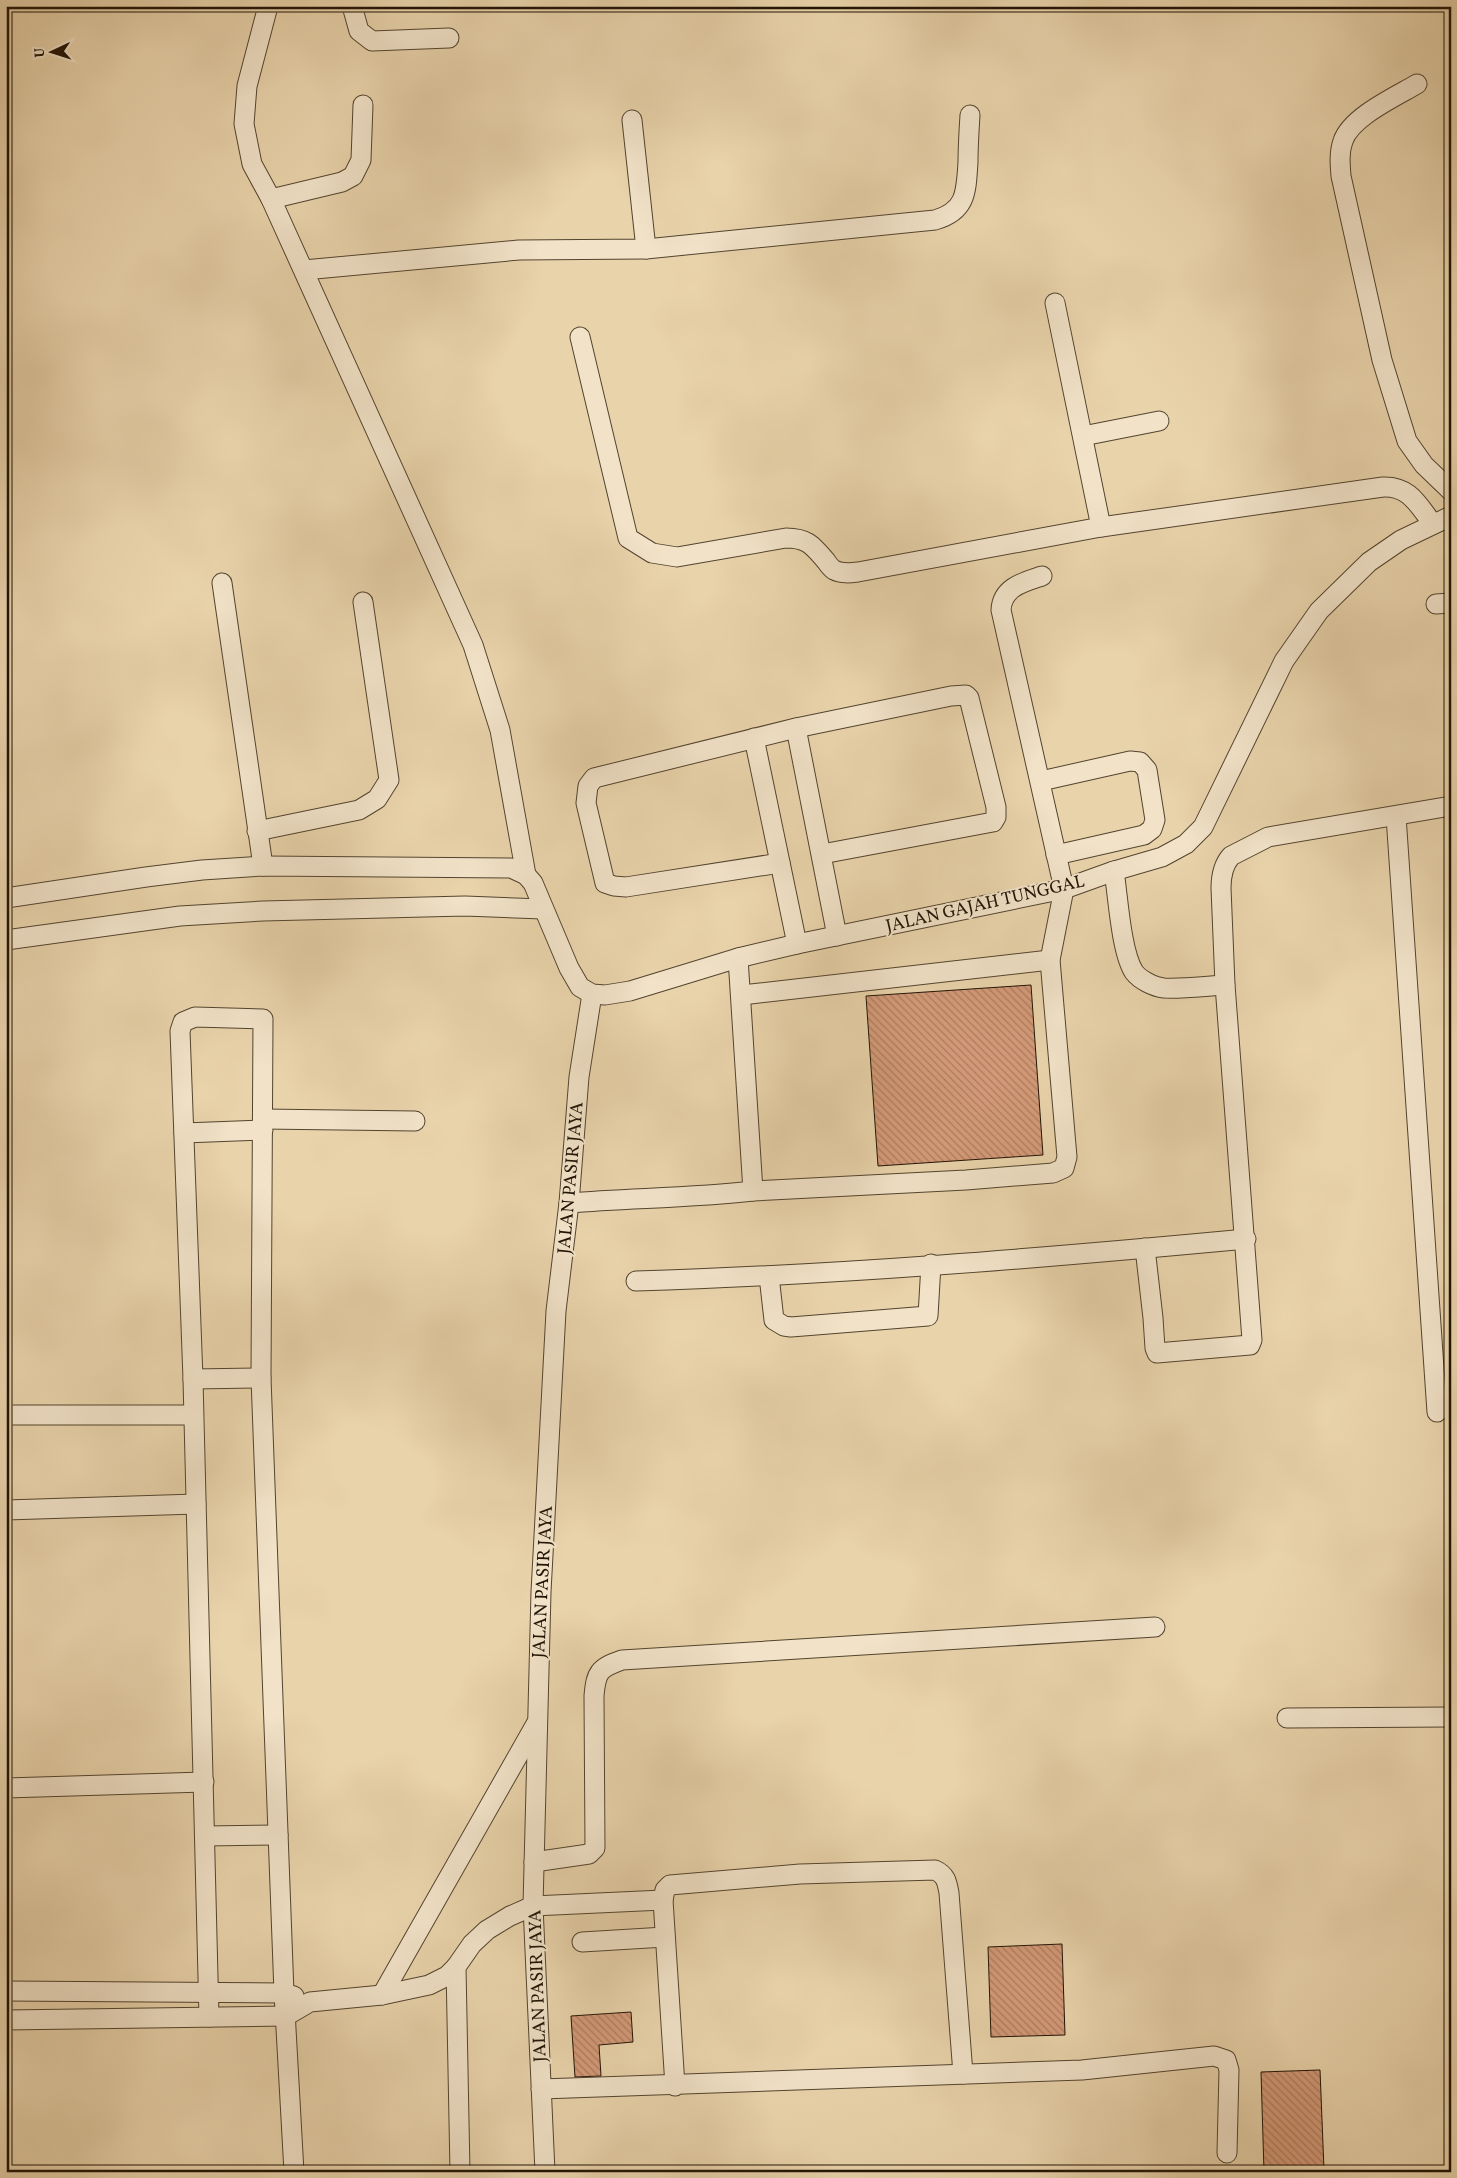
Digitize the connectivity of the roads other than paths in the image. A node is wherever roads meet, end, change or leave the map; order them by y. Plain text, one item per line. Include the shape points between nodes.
1 (268, 6) edge
2 (352, 6) edge
3 (449, 38) dead end
4 (1417, 84) dead end
5 (363, 105) dead end
6 (970, 116) dead end
7 (632, 120) dead end
8 (271, 199) junction
9 (646, 249) junction
10 (304, 270) junction
11 (1056, 303) dead end
12 (580, 337) dead end
13 (1160, 421) dead end
14 (1082, 436) junction
15 (1451, 491) edge
16 (1451, 516) edge
17 (1434, 524) junction
18 (1101, 527) junction
19 (1042, 576) dead end
20 (222, 582) dead end
21 (364, 602) dead end
22 (796, 728) junction
23 (754, 738) junction
24 (1041, 781) junction
25 (1451, 806) edge
26 (1396, 816) junction
27 (257, 831) junction
28 (822, 854) junction
29 (1056, 855) junction
30 (780, 863) junction
31 (263, 866) junction
32 (1114, 871) junction
33 (526, 875) junction
34 (1064, 889) junction
35 (6, 898) edge
36 (543, 909) junction
37 (837, 936) junction
38 (6, 940) edge
39 (797, 944) junction
40 (738, 958) junction
41 (1050, 960) junction
42 (1225, 985) junction
43 (592, 994) junction
44 (742, 995) junction
45 (415, 1121) dead end
46 (263, 1124) junction
47 (184, 1133) junction
48 (753, 1191) junction
49 (569, 1204) junction
50 (1246, 1239) junction
51 (1145, 1248) junction
52 (931, 1264) junction
53 (769, 1276) junction
54 (636, 1281) dead end
55 (261, 1378) junction
56 (192, 1379) junction
57 (1437, 1412) dead end
58 (6, 1415) edge
59 (192, 1415) junction
60 (196, 1504) junction
61 (6, 1510) edge
62 (1155, 1627) dead end
63 (1451, 1717) edge
64 (1287, 1718) dead end
65 (537, 1723) junction
66 (204, 1782) junction
67 (6, 1788) edge
68 (278, 1835) junction
69 (206, 1836) junction
70 (534, 1862) junction
71 (663, 1900) junction
72 (533, 1906) junction
73 (666, 1936) junction
74 (582, 1942) dead end
75 (456, 1967) junction
76 (6, 1992) edge
77 (208, 1992) junction
78 (284, 1993) junction
79 (382, 1995) junction
80 (310, 2002) junction
81 (286, 2016) junction
82 (209, 2017) junction
83 (6, 2020) edge
84 (963, 2074) junction
85 (675, 2086) junction
86 (541, 2089) junction
87 (1228, 2153) dead end
88 (294, 2172) edge
89 (460, 2172) edge
90 (545, 2172) edge

1 - 8 street via 247,86 244,124 252,164
2 - 3 street via 359,31 372,41
4 - 15 street via 1353,123 1343,141 1341,176 1382,360 1408,441 1424,465
5 - 8 street via 361,160 353,176 342,182
6 - 9 street via 966,191 956,210 946,217
7 - 9 street
8 - 10 street
9 - 10 street via 519,250
10 - 33 street via 473,645 500,730
11 - 14 street
12 - 18 street via 628,538 652,553 677,557 799,538 811,545 833,570 852,573
13 - 14 street
14 - 18 street
16 - 17 street, JALAN GAJAH TUNGGAL
17 - 18 street via 1414,498 1394,487
17 - 32 street, JALAN GAJAH TUNGGAL via 1401,540 1369,562 1320,611 1284,661 1203,827 1186,844 1162,857
19 - 24 street via 1011,588 1001,602
20 - 27 street
21 - 27 street via 389,780 377,799 359,810
22 - 23 street
22 - 28 street
22 - 28 street via 951,696 966,696 972,703 996,807 993,822
23 - 30 street
23 - 30 street via 594,778 588,786 586,803 605,883 614,886
24 - 29 street
24 - 29 street via 1130,761 1140,762 1147,770 1155,820 1152,829 1144,835
25 - 26 street
26 - 42 street via 1268,837 1231,856 1225,865 1221,884
26 - 57 street
27 - 31 street
28 - 37 street
29 - 34 street
30 - 39 street
31 - 33 street via 501,867
31 - 35 street via 202,870
32 - 34 street, JALAN GAJAH TUNGGAL
32 - 42 street via 1124,940 1135,973 1142,980 1162,988
33 - 36 street via 533,883
34 - 37 street, JALAN GAJAH TUNGGAL
34 - 41 street
36 - 38 street via 465,906 244,912 180,916
36 - 43 street via 569,968 580,987
37 - 39 street, JALAN GAJAH TUNGGAL
39 - 40 street, JALAN GAJAH TUNGGAL
40 - 43 street, JALAN GAJAH TUNGGAL via 630,991
40 - 44 street
41 - 44 street
41 - 48 street via 1067,1157 1064,1168 1054,1173 975,1180
42 - 50 street
43 - 49 street, JALAN PASIR JAYA via 579,1077
44 - 48 street
45 - 46 street
46 - 47 street
46 - 47 street via 263,1019 195,1017 183,1022 180,1031
46 - 55 street
47 - 56 street
48 - 49 street
49 - 65 street, JALAN PASIR JAYA via 556,1320
50 - 51 street
50 - 51 street via 1252,1340 1252,1344 1247,1346 1157,1353
51 - 52 street
52 - 53 street
52 - 53 street via 929,1314 926,1316 791,1327 774,1320
53 - 54 street
55 - 56 street
55 - 68 street
56 - 59 street
58 - 59 street
59 - 60 street
60 - 61 street
60 - 66 street
62 - 70 street via 622,1660 608,1665 599,1671 595,1680 595,1848 589,1854
63 - 64 street
65 - 70 street, JALAN PASIR JAYA
65 - 79 street
66 - 67 street
66 - 69 street
68 - 69 street
68 - 78 street
69 - 77 street
70 - 72 street, JALAN PASIR JAYA
71 - 72 street
71 - 73 street
71 - 84 street via 670,1885 800,1874 935,1870 942,1873 949,1893
72 - 75 street via 488,1930 472,1944
72 - 86 street, JALAN PASIR JAYA
73 - 74 street
73 - 85 street
75 - 79 street via 429,1985
75 - 89 street
76 - 77 street
77 - 78 street
77 - 82 street
78 - 80 street
78 - 81 street
79 - 80 street
80 - 81 street
81 - 82 street
81 - 88 street
82 - 83 street
84 - 85 street
84 - 87 street via 1082,2070 1221,2057 1226,2060 1229,2070
85 - 86 street
86 - 90 street, JALAN PASIR JAYA

